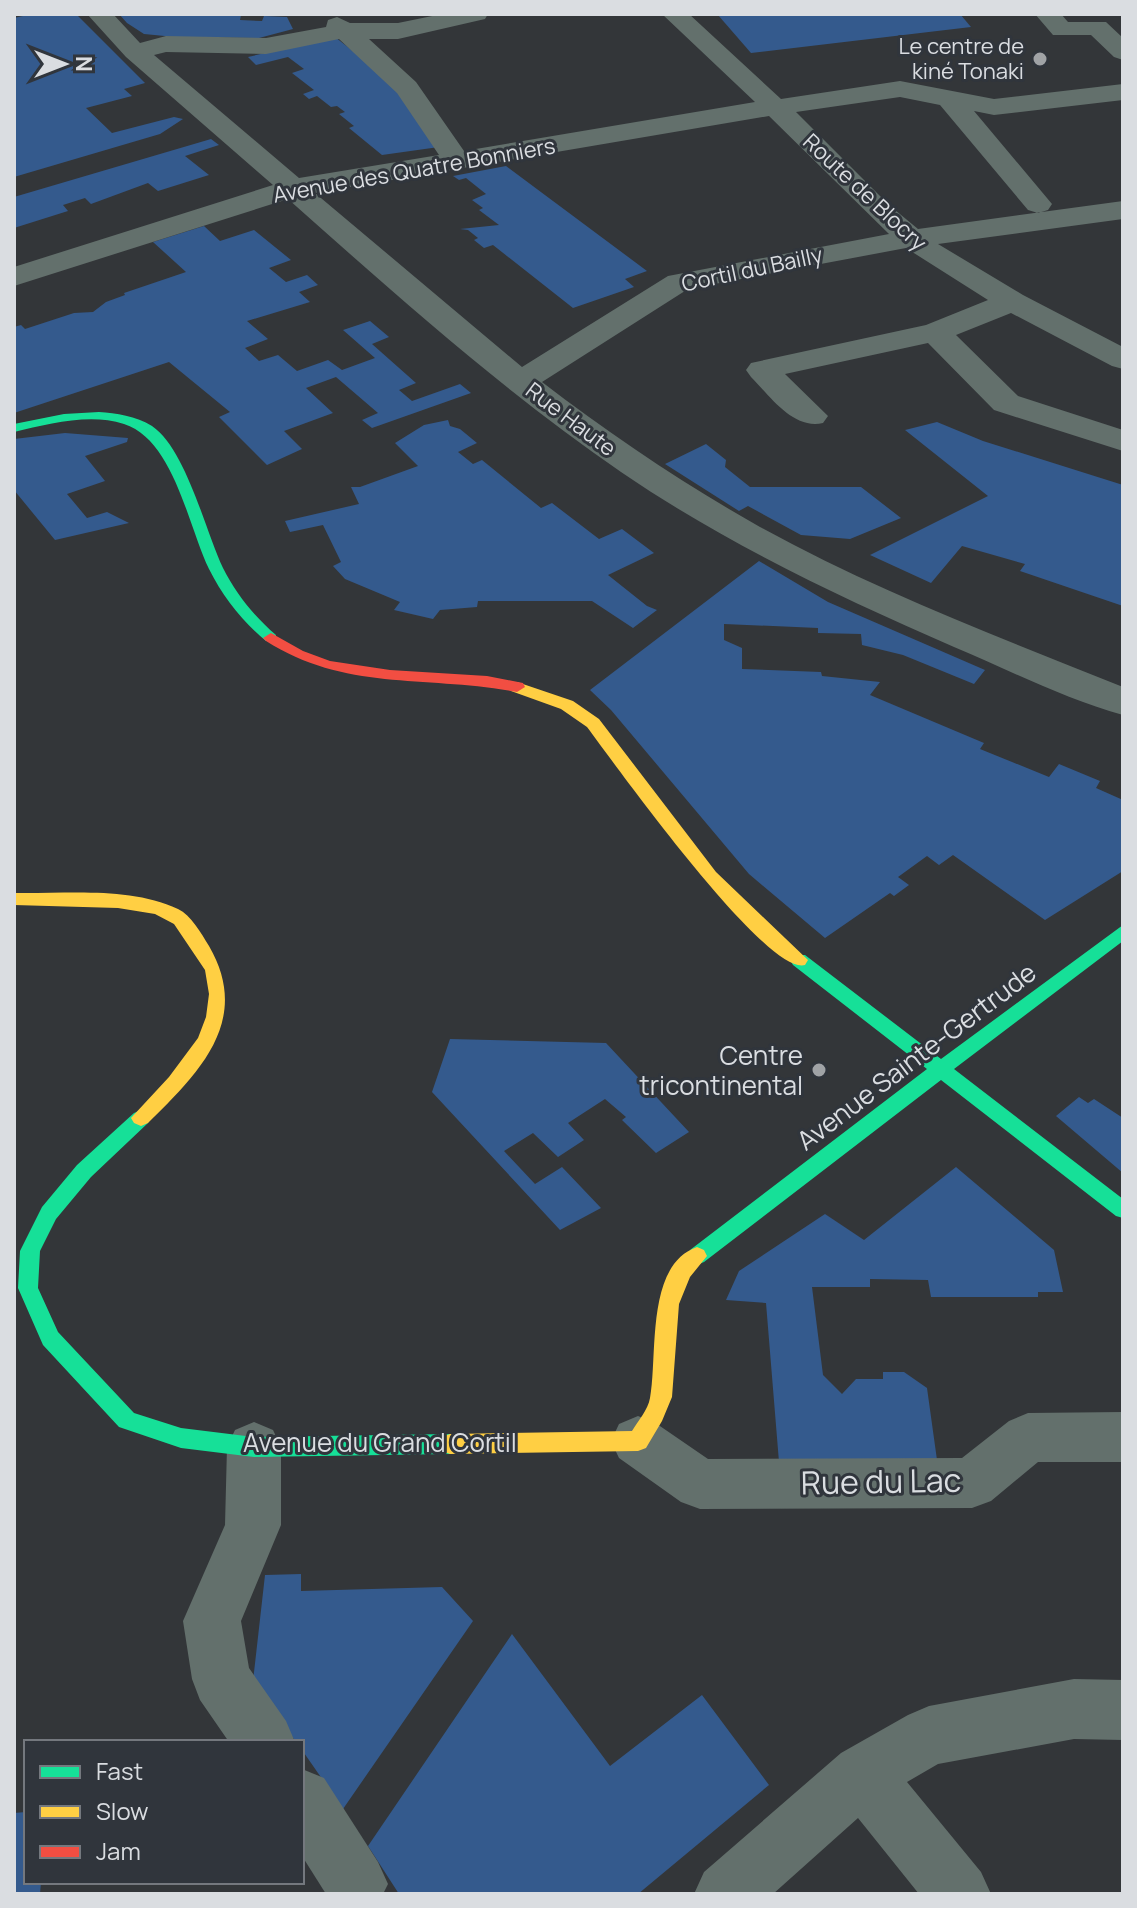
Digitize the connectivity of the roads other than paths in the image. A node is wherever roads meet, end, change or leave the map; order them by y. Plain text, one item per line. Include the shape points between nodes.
1 (99, 14) edge
2 (476, 14) edge
3 (674, 14) edge
4 (1047, 14) edge
5 (335, 22) edge
6 (135, 52) junction
7 (1123, 52) edge
8 (1123, 92) edge
9 (949, 99) junction
10 (775, 107) junction
11 (456, 160) junction
12 (293, 188) junction
13 (1038, 204) dead end
14 (1123, 210) edge
15 (914, 238) junction
16 (14, 277) edge
17 (1012, 302) junction
18 (935, 332) junction
19 (1123, 359) edge
20 (521, 381) junction
21 (811, 416) dead end
22 (14, 428) edge
23 (1123, 441) edge
24 (1123, 702) edge
25 (14, 899) edge
26 (1123, 932) edge
27 (944, 1069) junction
28 (1123, 1210) edge
29 (1123, 1437) edge
30 (638, 1441) junction
31 (254, 1447) junction
32 (1123, 1710) edge
33 (264, 1740) edge
34 (862, 1774) junction
35 (304, 1803) edge
36 (356, 1884) dead end
37 (726, 1894) edge
38 (959, 1894) edge

1 - 6 street, Rue Haute
2 - 5 street via 398,31
3 - 10 street, Route de Blocry
4 - 7 street via 1062,30 1097,27
5 - 6 street via 266,46 166,44
5 - 11 street via 407,88
6 - 12 street, Rue Haute
8 - 9 street, Avenue des Quatre Bonniers via 994,107
9 - 10 street, Avenue des Quatre Bonniers via 900,89
9 - 13 street
10 - 11 street, Avenue des Quatre Bonniers
10 - 15 street, Route de Blocry via 879,211
11 - 12 street, Avenue des Quatre Bonniers
12 - 16 street, Avenue des Quatre Bonniers
12 - 20 street, Rue Haute
14 - 15 street, Cortil du Bailly
15 - 17 street, Route de Blocry
15 - 20 street, Cortil du Bailly via 679,282
17 - 18 street
17 - 19 street, Route de Blocry
18 - 21 street via 762,370
18 - 23 street via 1006,403
20 - 24 street, Rue Haute via 635,466 804,566 898,611
22 - 27 street via 88,417 146,429 160,441 240,611 254,627 299,656 362,672 491,681 571,707 618,751 694,857 765,932
25 - 31 street, Avenue du Grand Cortil via 131,904 175,914 207,955 220,989 205,1047 49,1213 30,1251 28,1288 50,1338 127,1420 181,1438
26 - 27 street, Avenue Sainte-Gertrude
27 - 28 street
27 - 30 street, Avenue Sainte-Gertrude via 686,1266 664,1315 661,1400
29 - 30 street, Rue du Lac via 1028,1438 972,1483 700,1484
30 - 31 street, Avenue du Grand Cortil
31 - 33 street via 253,1525 212,1621 221,1679
32 - 34 street via 1074,1709 929,1736
34 - 37 street
34 - 38 street
35 - 36 street

